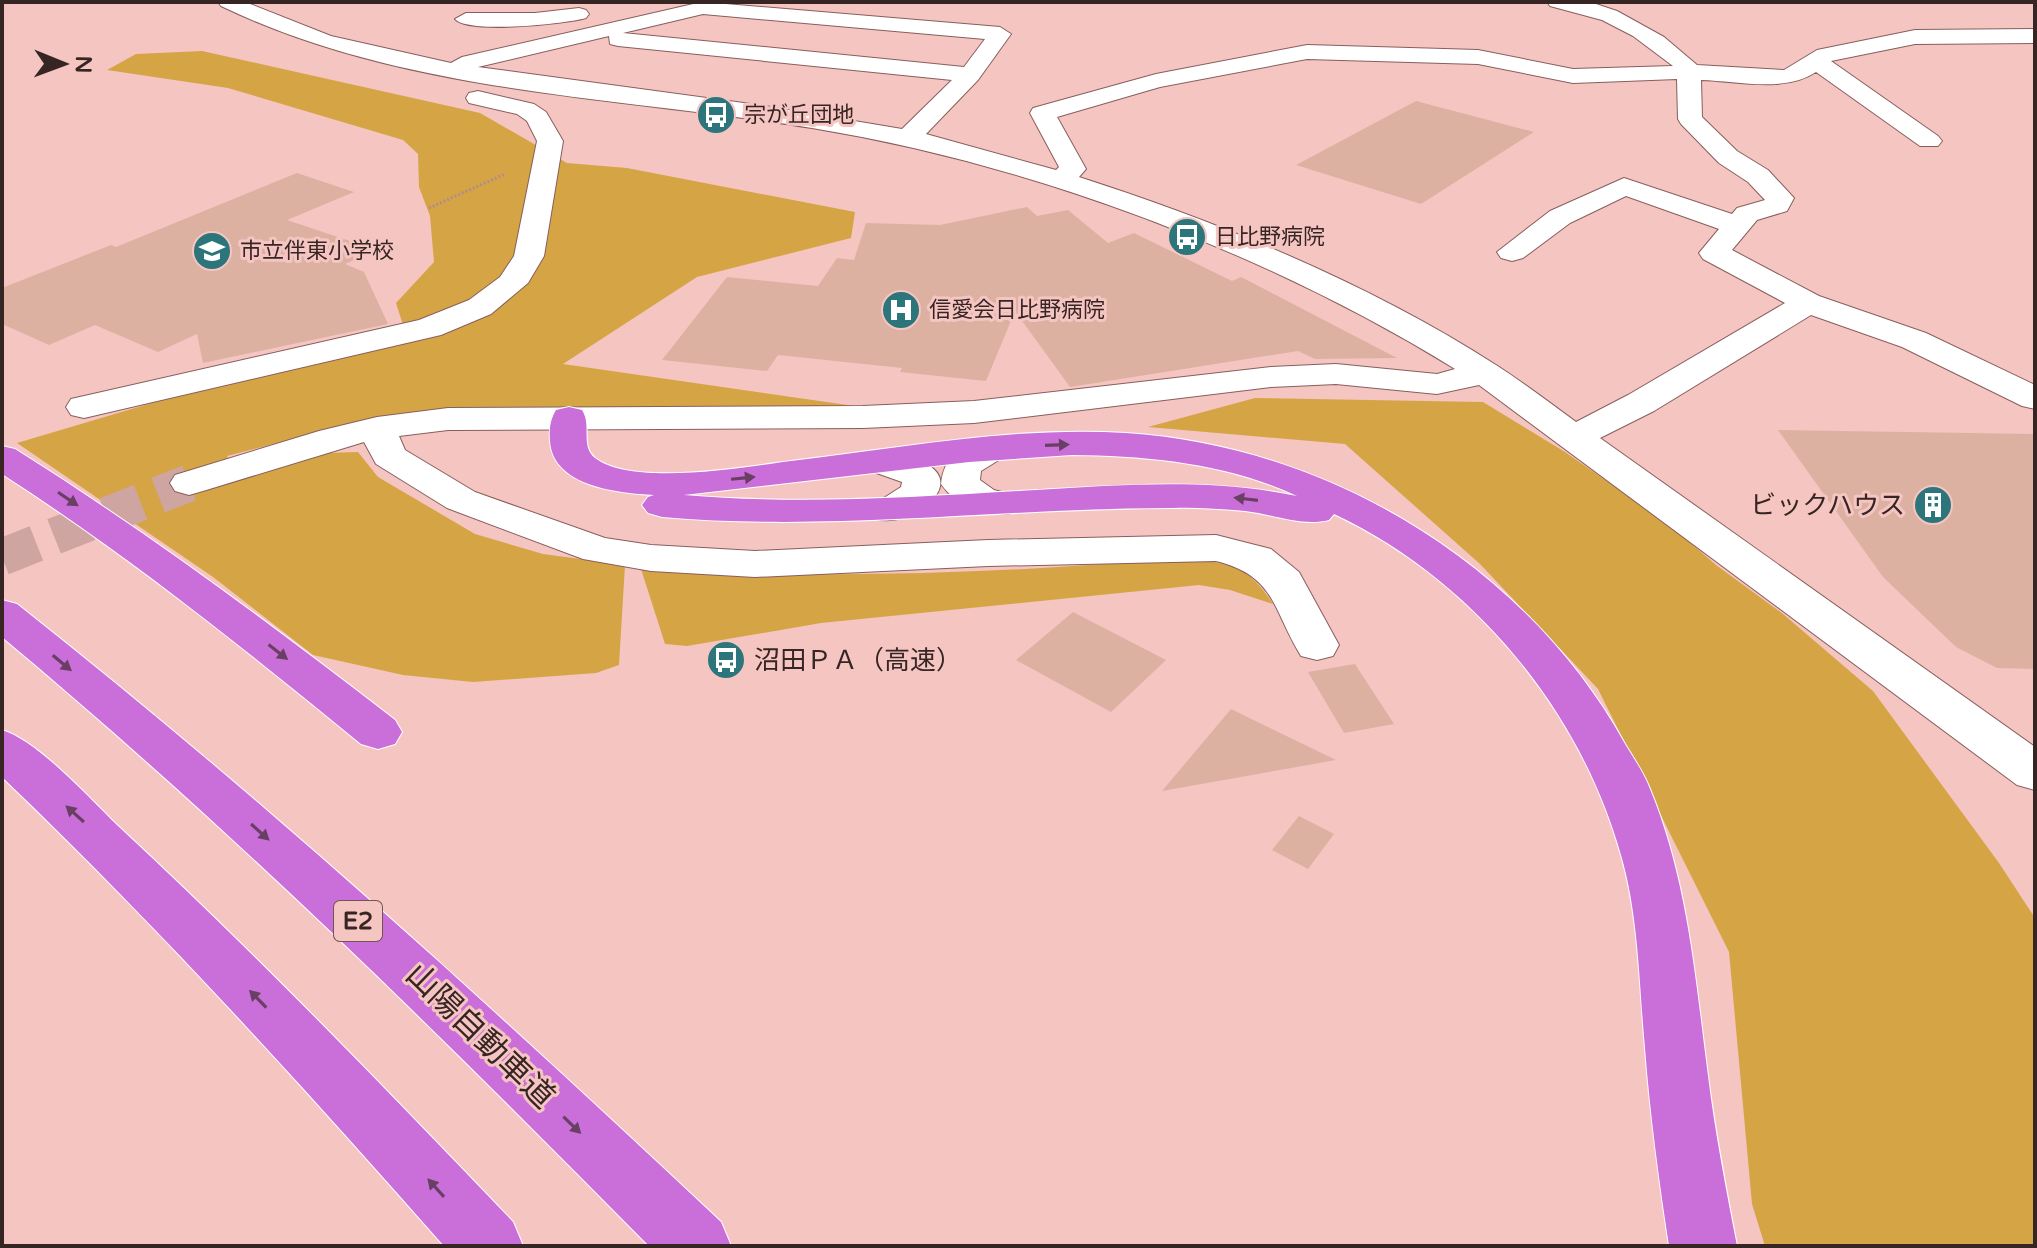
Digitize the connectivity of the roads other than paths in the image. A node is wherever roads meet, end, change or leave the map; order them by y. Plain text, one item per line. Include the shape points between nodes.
1 (228, 2) edge
2 (1557, 2) edge
3 (466, 19) dead end
4 (633, 27) junction
5 (589, 36) junction
6 (2031, 40) edge
7 (1816, 61) junction
8 (443, 69) junction
9 (1689, 72) junction
10 (970, 75) junction
11 (908, 138) junction
12 (1929, 141) dead end
13 (1060, 180) junction
14 (1736, 225) junction
15 (1512, 252) dead end
16 (1808, 303) junction
17 (1485, 373) junction
18 (2035, 398) edge
19 (84, 407) dead end
20 (569, 418) junction
21 (377, 428) junction
22 (1574, 437) junction
23 (989, 450) junction
24 (2, 457) edge
25 (881, 462) junction
26 (189, 483) tunnel mouth
27 (1003, 504) junction
28 (890, 511) junction
29 (2, 614) edge
30 (1317, 645) dead end
31 (378, 732) dead end
32 (2, 748) edge
33 (2035, 772) edge
34 (489, 1246) edge
35 (697, 1246) edge
36 (1675, 1246) edge
37 (1703, 1246) edge

1 - 8 street via 329,45
2 - 9 street via 1585,4 1628,23
3 - 4 street via 535,19 609,8
4 - 5 street
4 - 10 street via 703,8 1000,34
5 - 8 street
5 - 10 street
6 - 7 street via 1915,37
7 - 9 street via 1784,77
7 - 12 street
8 - 11 street
8 - 19 street via 408,81 525,109 537,117 550,141 529,256 512,283 480,307 429,328
9 - 13 street via 1573,76 1478,57 1351,52 1251,61 1042,113 1073,169
9 - 14 street via 1690,119 1780,198 1777,205 1747,214
10 - 11 street
11 - 13 street
13 - 17 street via 1148,211 1344,294
14 - 15 street via 1624,186 1560,217
14 - 16 street via 1714,253
16 - 18 street via 1914,340
16 - 22 street
17 - 20 street via 1437,384 1336,374 1271,377 1074,402 879,417
17 - 22 street
20 - 21 street via 448,419
20 -> 25 highway via 568,451 574,460 628,482 699,482
20 - 28 highway via 561,450 567,473 605,493 653,504 752,514
21 - 26 street
21 - 30 street via 389,456 461,500 598,550 651,558 755,564 1216,548 1256,558 1284,581
22 - 33 street
23 - 25 highway
23 - 27 street via 962,466 960,484 981,499
23 -> 37 highway via 1151,446 1257,467 1330,497 1399,535 1466,583 1534,648 1566,685 1612,761 1648,855
24 -> 31 highway via 203,593
25 - 28 street via 914,472 921,482 920,492
27 - 28 highway
36 -> 27 highway via 1655,1126 1644,980 1625,855 1612,810 1573,725 1519,654 1414,561 1333,517 1218,496
29 -> 35 highway, 山陽自動車道 / E2 via 206,782 377,938
34 -> 32 highway via 324,1066 94,832

